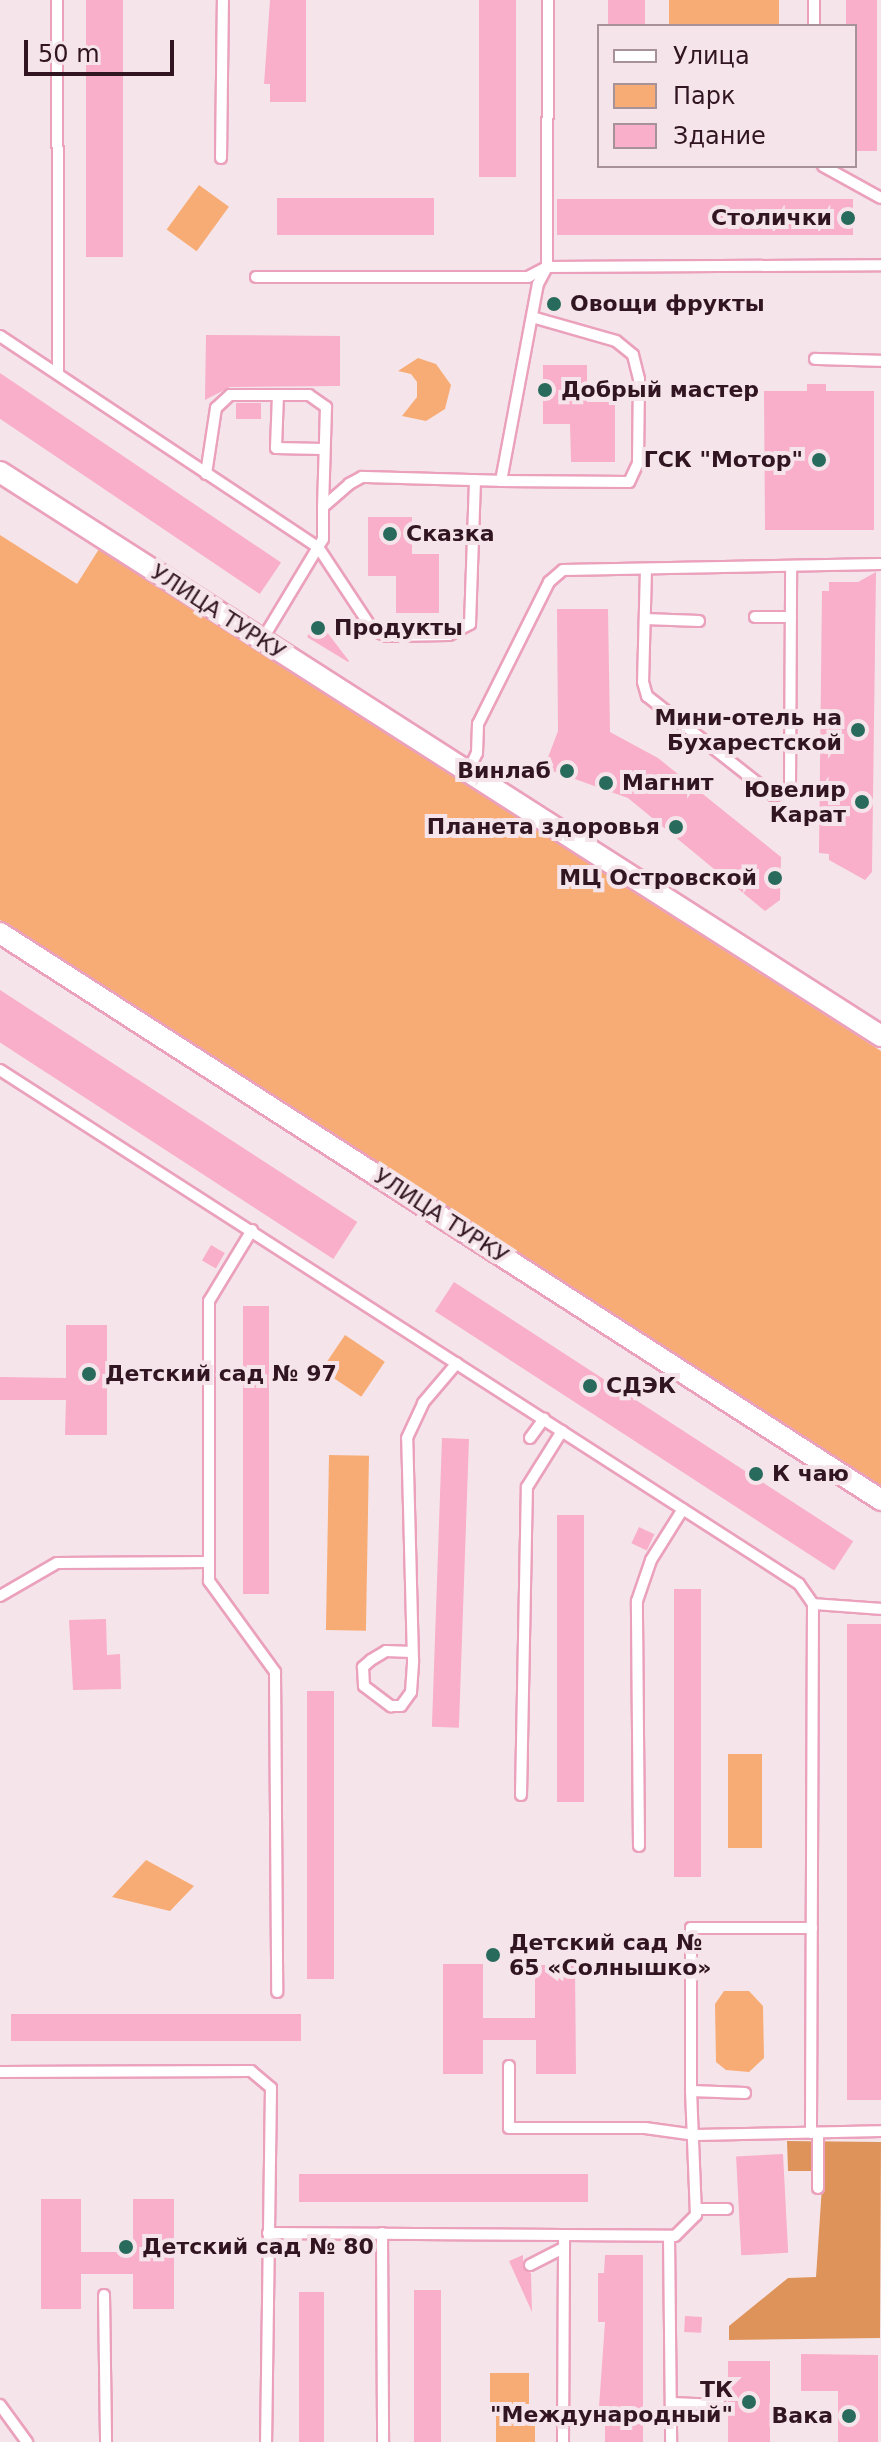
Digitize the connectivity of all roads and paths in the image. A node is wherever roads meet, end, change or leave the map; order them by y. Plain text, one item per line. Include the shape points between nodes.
1 (57, 0) edge
2 (223, 0) edge
3 (548, 0) edge
4 (814, 0) edge
5 (814, 24) edge
6 (221, 158) dead end
7 (827, 168) edge
8 (881, 198) edge
9 (881, 265) edge
10 (547, 267) junction
11 (256, 277) dead end
12 (532, 317) junction
13 (0, 336) edge
14 (815, 359) dead end
15 (881, 361) edge
16 (58, 374) junction
17 (278, 395) junction
18 (323, 449) junction
19 (0, 472) edge
20 (206, 474) junction
21 (475, 480) junction
22 (501, 481) junction
23 (323, 507) junction
24 (318, 547) junction
25 (881, 564) edge
26 (791, 568) junction
27 (646, 569) junction
28 (755, 617) dead end
29 (791, 617) junction
30 (645, 619) junction
31 (699, 621) dead end
32 (262, 640) junction
33 (468, 772) junction
34 (0, 933) edge
35 (881, 1036) edge
36 (0, 1070) edge
37 (252, 1230) junction
38 (457, 1363) junction
39 (544, 1419) junction
40 (562, 1431) junction
41 (530, 1438) dead end
42 (881, 1500) edge
43 (683, 1509) junction
44 (209, 1562) junction
45 (0, 1596) edge
46 (813, 1604) junction
47 (881, 1609) edge
48 (412, 1652) junction
49 (521, 1795) dead end
50 (639, 1846) dead end
51 (812, 1928) junction
52 (277, 1992) dead end
53 (509, 2066) dead end
54 (0, 2072) edge
55 (691, 2091) junction
56 (745, 2093) dead end
57 (881, 2131) edge
58 (815, 2133) junction
59 (696, 2135) junction
60 (818, 2188) dead end
61 (696, 2209) junction
62 (727, 2209) dead end
63 (268, 2233) junction
64 (382, 2233) junction
65 (669, 2236) junction
66 (564, 2242) junction
67 (530, 2265) dead end
68 (104, 2295) dead end
69 (671, 2403) junction
70 (0, 2405) edge
71 (720, 2405) dead end
72 (27, 2442) edge
73 (106, 2442) edge
74 (266, 2442) edge
75 (383, 2442) edge
76 (563, 2442) edge
77 (671, 2442) edge

1 - 16 lane
2 - 6 lane
3 - 10 lane
4 - 5 lane
7 - 8 lane
9 - 10 lane
10 - 11 lane via 528,277
10 - 12 lane
12 - 22 lane
12 - 22 lane via 616,341 633,355 639,379 638,463 629,482 619,485
13 - 16 lane
14 - 15 lane
16 - 20 lane
17 - 18 lane via 309,395 326,407
17 - 18 lane via 276,448
17 - 20 lane via 230,395 216,408
18 - 23 lane
19 - 32 street, УЛИЦА ТУРКУ
20 - 24 lane
21 - 22 lane
21 - 23 lane via 362,477
21 - 24 lane via 470,624 461,632 387,636 373,630
23 - 24 lane
24 - 32 lane
25 - 26 lane
26 - 27 lane
26 - 29 lane
27 - 30 lane
27 - 33 lane via 563,570 549,582 478,724 477,753
28 - 29 lane
29 - 30 lane via 790,787 774,796 647,696
30 - 31 lane
32 - 33 street, УЛИЦА ТУРКУ
33 - 35 street, УЛИЦА ТУРКУ
34 - 42 street, УЛИЦА ТУРКУ
36 - 37 lane
37 - 38 lane
37 - 44 lane via 209,1301
38 - 39 lane
38 - 48 lane via 417,1413 407,1438
39 - 40 lane
39 - 41 lane
40 - 43 lane
40 - 49 lane via 527,1487
43 - 46 lane via 799,1584
43 - 50 lane via 651,1560 637,1601
44 - 45 lane via 57,1563
44 - 52 lane via 209,1581 275,1672
46 - 47 lane
46 - 51 lane
48 - 48 lane via 386,1651 371,1660 363,1667 364,1686 391,1706 401,1706 411,1692
51 - 55 lane via 691,1928
51 - 58 lane
53 - 59 lane via 509,2128 645,2128
54 - 63 lane via 251,2071 271,2088
55 - 56 lane
55 - 59 lane
57 - 58 lane
58 - 59 lane
58 - 60 lane
59 - 61 lane
61 - 62 lane
61 - 65 lane
63 - 64 lane
63 - 74 lane
64 - 66 lane
64 - 75 lane
65 - 66 lane
65 - 69 lane
66 - 67 lane
66 - 76 lane
68 - 73 lane
69 - 71 lane
69 - 77 lane
70 - 72 lane

